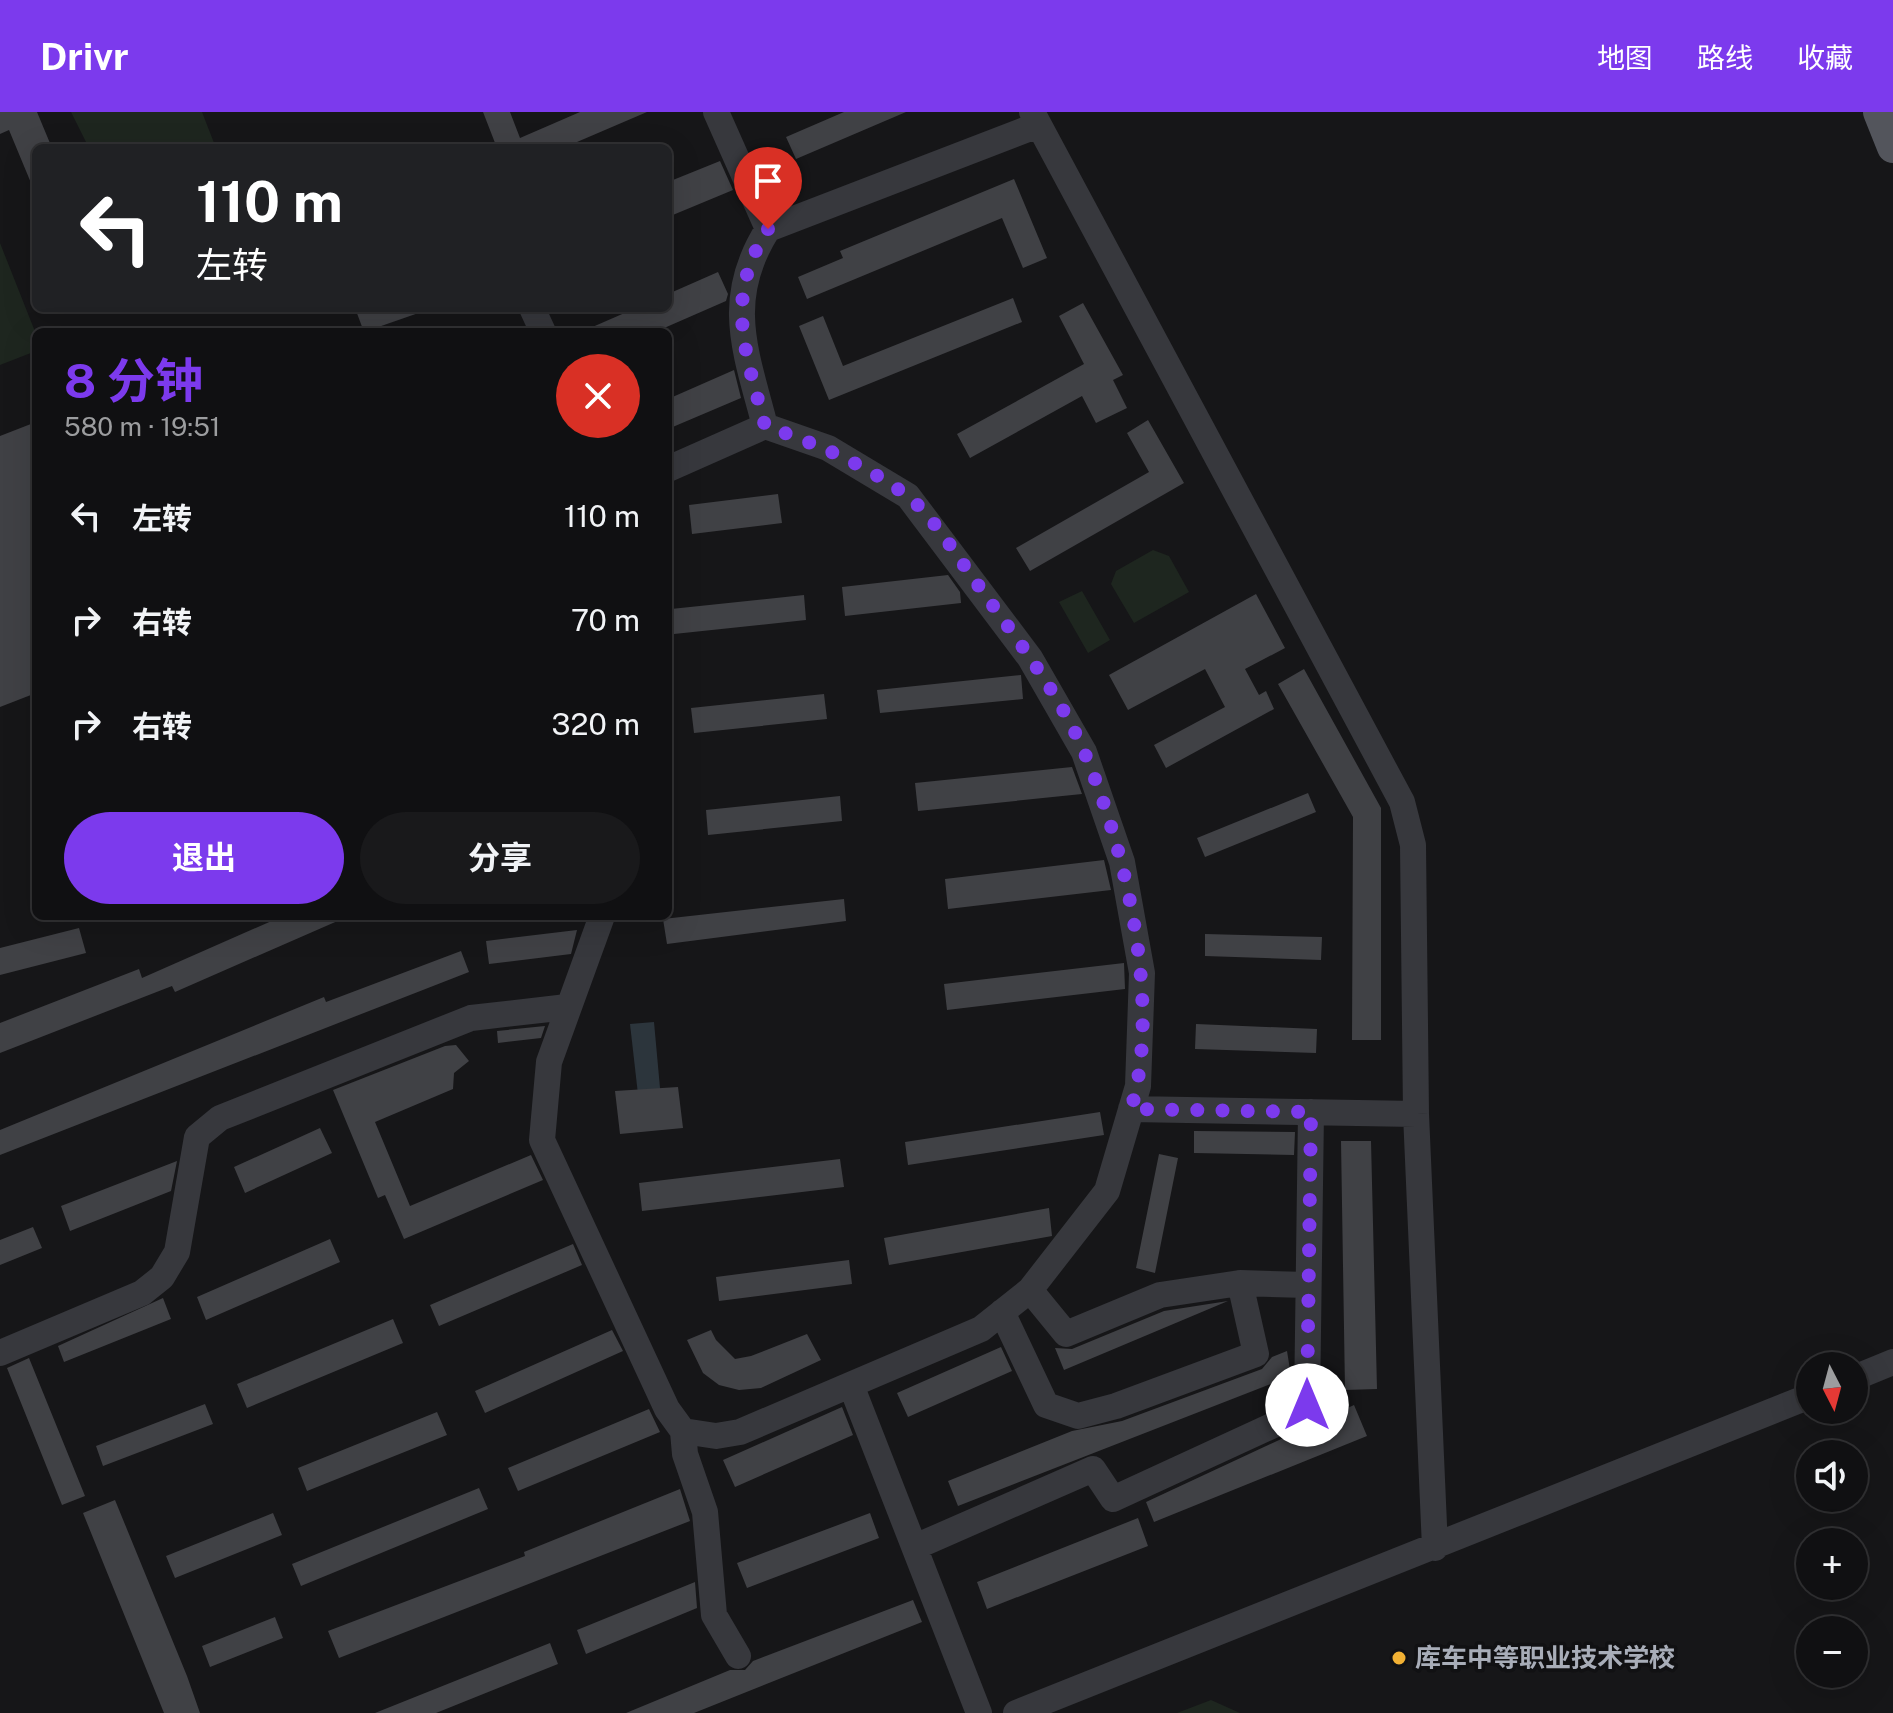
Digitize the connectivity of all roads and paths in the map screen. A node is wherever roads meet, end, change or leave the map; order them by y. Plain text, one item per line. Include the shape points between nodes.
1 (716, 112) edge
2 (1879, 112) edge
3 (1035, 118) edge
4 (1893, 147) edge
5 (768, 229) junction
6 (765, 426) junction
7 (672, 467) edge
8 (600, 920) edge
9 (567, 1007) junction
10 (1131, 1109) junction
11 (1311, 1112) junction
12 (1416, 1114) junction
13 (1240, 1283) junction
14 (1307, 1285) junction
15 (1030, 1290) junction
16 (1002, 1312) junction
17 (0, 1353) edge
18 (1893, 1362) edge
19 (1868, 1372) edge
20 (851, 1385) junction
21 (1796, 1402) edge
22 (683, 1431) junction
23 (915, 1547) junction
24 (1435, 1548) junction
25 (738, 1656) dead end
26 (979, 1713) edge
27 (1016, 1713) edge

1 - 5 street
2 - 4 main road
3 - 5 street
3 - 12 street via 1402,802 1413,845
5 - 6 street via 740,295 743,341
6 - 7 street
6 - 10 street via 828,448 908,496 1030,658 1084,752 1122,862 1142,973 1138,1086
8 - 9 street
9 - 17 street via 471,1018 220,1118 197,1137 177,1252 162,1277 142,1293
9 - 22 street via 549,1062 542,1140 667,1409
10 - 11 street
10 - 15 street via 1107,1191
11 - 12 street
11 - 14 street
12 - 24 street
13 - 14 street
13 - 15 street via 1160,1295 1066,1334
13 - 16 street via 1256,1354 1078,1416 1046,1405
14 - 23 street via 1307,1405 1291,1417 1113,1499 1093,1469
15 - 16 street
16 - 20 street via 981,1329
18 - 19 street
20 - 22 street via 740,1432 716,1436
20 - 23 street
21 - 24 street
22 - 25 street via 685,1454 705,1512 714,1615
23 - 26 street
24 - 27 street

